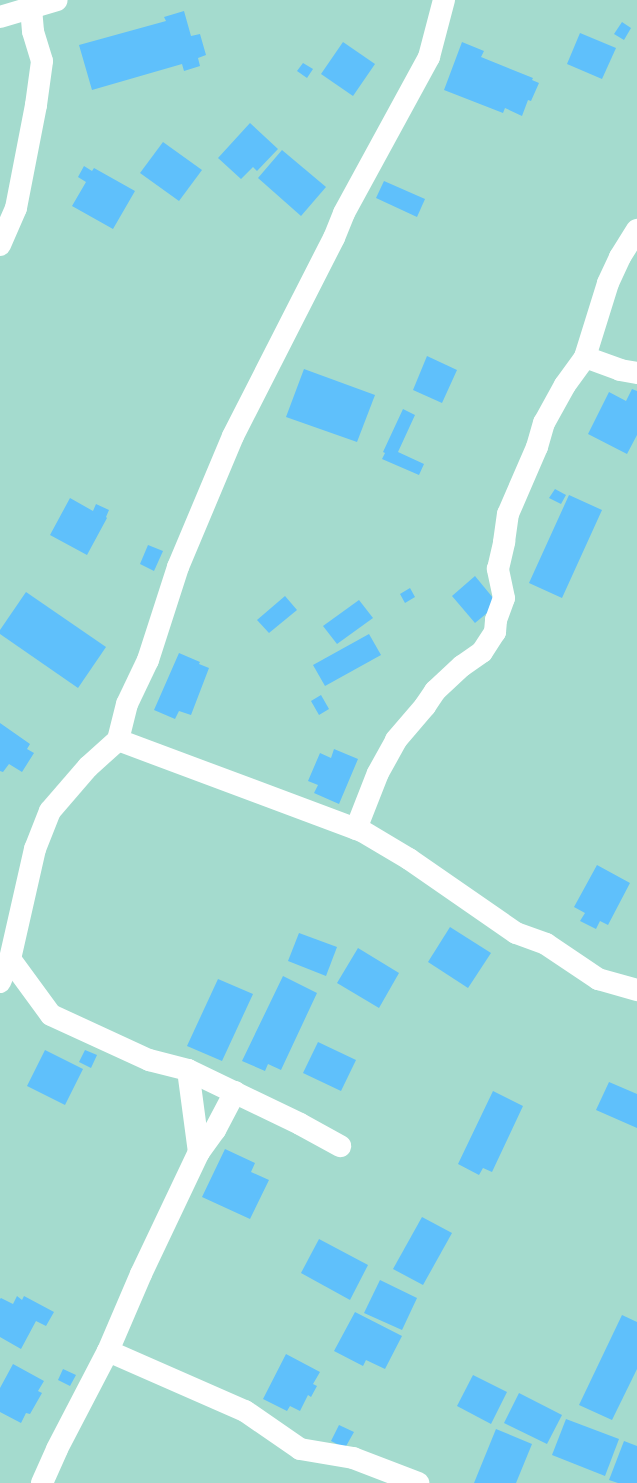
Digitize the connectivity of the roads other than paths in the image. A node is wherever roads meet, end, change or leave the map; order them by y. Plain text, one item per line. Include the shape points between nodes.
1 (58, 0) edge
2 (444, 0) edge
3 (31, 9) junction
4 (0, 17) edge
5 (637, 230) edge
6 (0, 245) edge
7 (585, 357) junction
8 (637, 374) edge
9 (118, 740) junction
10 (356, 829) junction
11 (10, 959) junction
12 (0, 982) edge
13 (637, 990) edge
14 (188, 1070) junction
15 (235, 1092) junction
16 (340, 1146) dead end
17 (199, 1152) junction
18 (108, 1351) junction
19 (42, 1483) edge
20 (418, 1483) edge

1 - 3 street
2 - 9 street via 429,57 344,213 334,238 234,436 178,567 148,660 127,704
3 - 4 street
3 - 6 street via 33,31 42,61 16,208
5 - 7 street via 608,283
7 - 8 street
7 - 10 street via 565,385 544,423 520,490 508,514 498,569 504,598 496,620 495,632 482,652 435,691 396,740 378,773
9 - 10 street
9 - 11 street via 88,767 50,811 35,849
10 - 13 street via 408,859 516,933 546,944 598,979
11 - 12 street
11 - 14 street via 51,1015 150,1060
14 - 15 street
14 - 17 street
15 - 16 street
15 - 17 street via 215,1130
17 - 18 street via 141,1274
18 - 19 street
18 - 20 street via 245,1411 300,1449 353,1458

